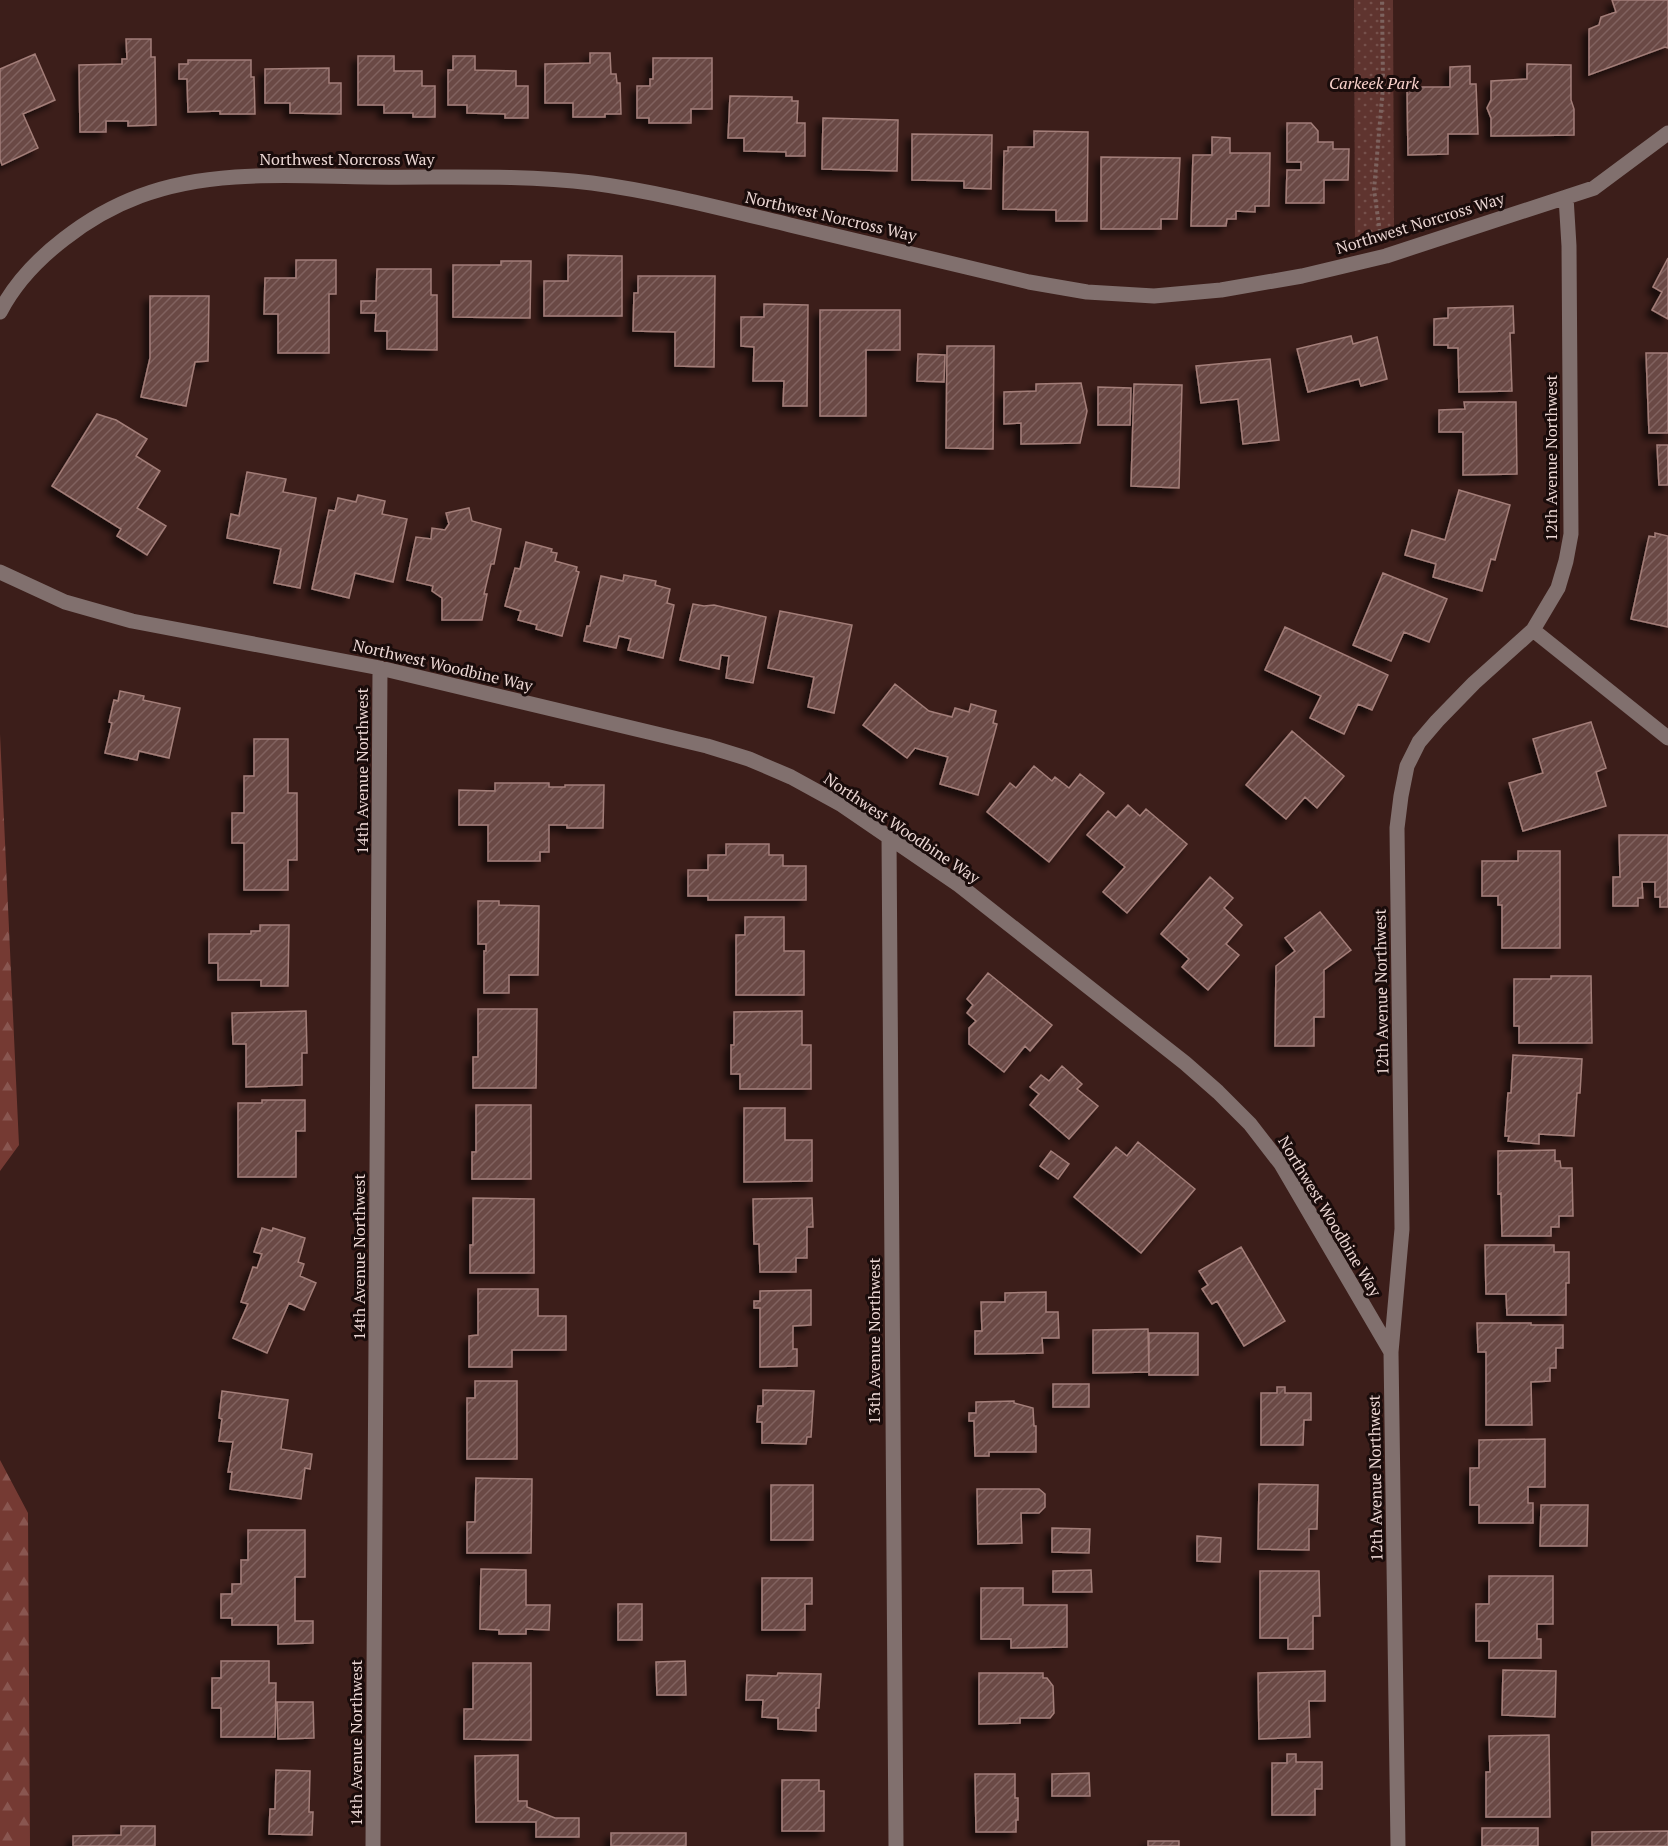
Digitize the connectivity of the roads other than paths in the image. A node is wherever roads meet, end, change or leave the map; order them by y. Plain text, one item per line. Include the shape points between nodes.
1 (1668, 133) edge
2 (1566, 197) junction
3 (0, 312) edge
4 (0, 572) edge
5 (1533, 630) junction
6 (381, 668) junction
7 (1668, 738) edge
8 (889, 836) junction
9 (1391, 1352) junction
10 (373, 1846) edge
11 (896, 1846) edge
12 (1398, 1846) edge

1 - 2 street, Northwest Norcross Way via 1594,188
2 - 3 street, Northwest Norcross Way via 1386,256 1221,290 1154,296 1087,292 1029,282 676,197 592,183 277,176 220,179 141,195 108,210 49,250 23,277
2 - 5 street, 12th Avenue Northwest via 1570,534 1558,588
4 - 6 street, Northwest Woodbine Way via 65,602 132,621
5 - 7 street
5 - 9 street, 12th Avenue Northwest via 1419,742 1407,766 1401,796 1397,828 1402,1229
6 - 8 street, Northwest Woodbine Way via 749,759 842,805
6 - 10 street, 14th Avenue Northwest
8 - 9 street, Northwest Woodbine Way via 959,885 1185,1063 1250,1124 1281,1164
8 - 11 street, 13th Avenue Northwest
9 - 12 street, 12th Avenue Northwest

